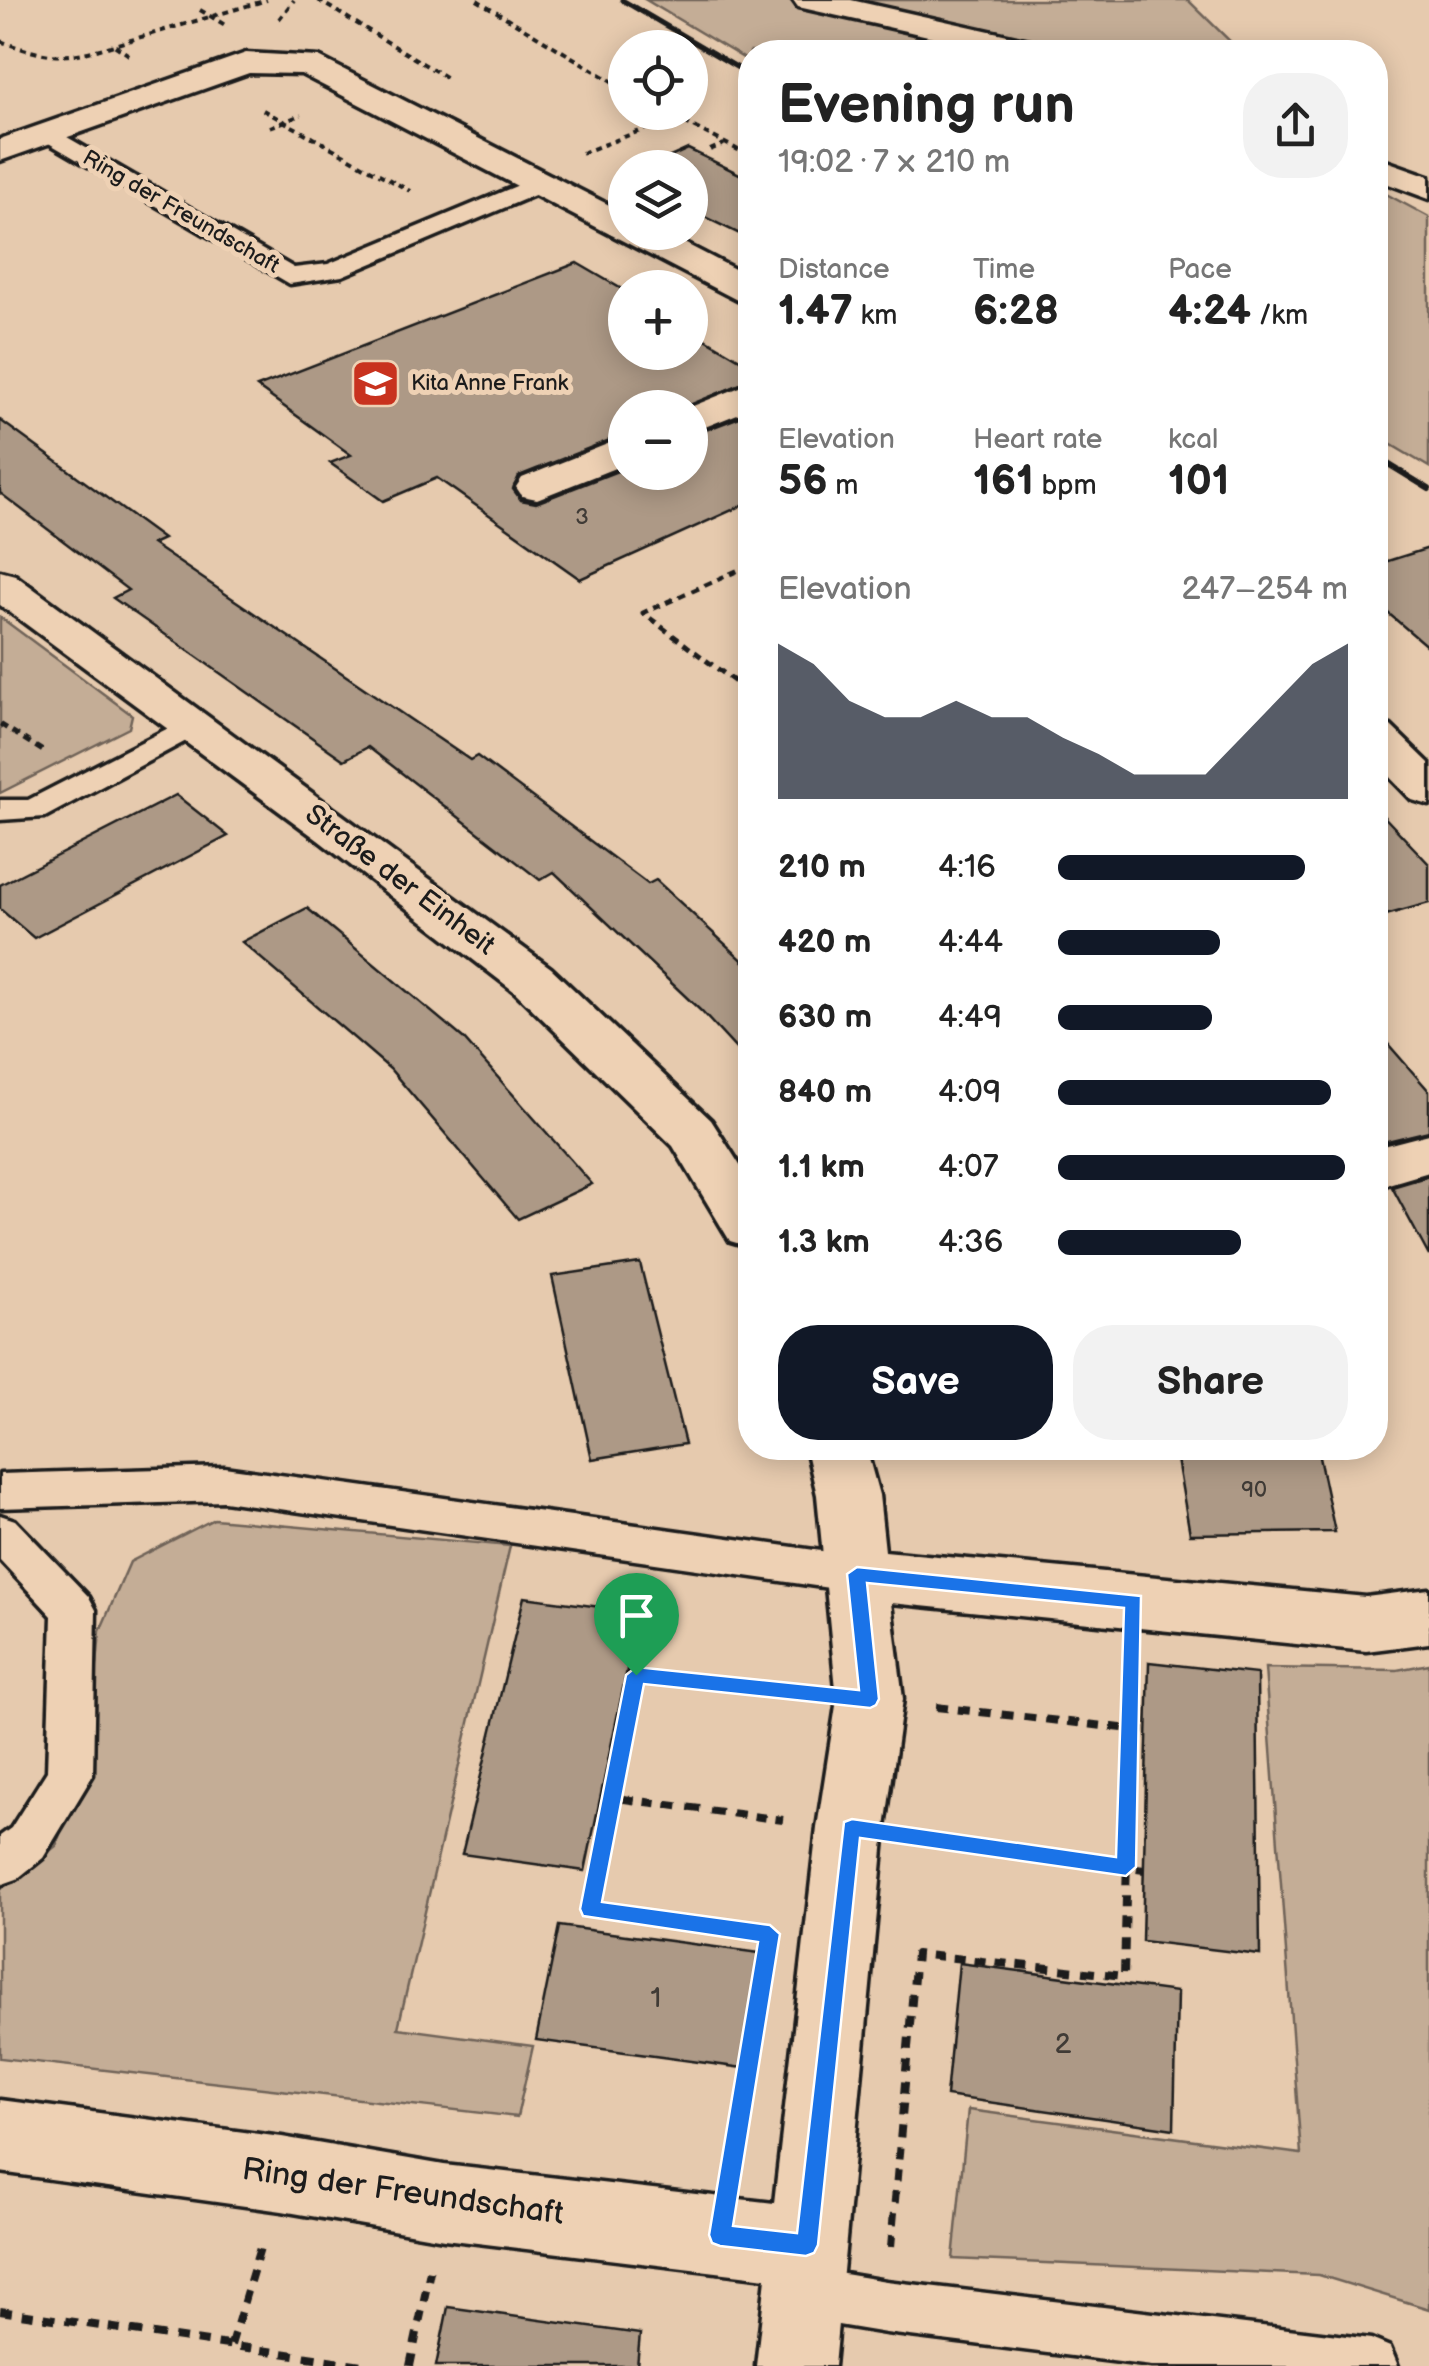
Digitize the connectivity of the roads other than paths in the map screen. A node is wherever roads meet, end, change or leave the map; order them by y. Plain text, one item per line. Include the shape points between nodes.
1 (809, 0) edge
2 (987, 40) edge
3 (48, 134) junction
4 (0, 151) edge
5 (1388, 172) edge
6 (532, 180) junction
7 (1429, 188) edge
8 (608, 219) edge
9 (670, 250) edge
10 (738, 286) edge
11 (738, 400) edge
12 (708, 413) edge
13 (608, 457) edge
14 (537, 487) dead end
15 (0, 584) edge
16 (190, 726) junction
17 (1388, 757) edge
18 (1406, 786) edge
19 (0, 810) edge
20 (1429, 1152) edge
21 (1388, 1164) edge
22 (738, 1207) edge
23 (839, 1460) edge
24 (0, 1491) edge
25 (0, 1532) edge
26 (857, 1574) junction
27 (1429, 1616) edge
28 (0, 1864) edge
29 (0, 2136) edge
30 (804, 2269) junction
31 (795, 2366) edge
32 (1371, 2366) edge

1 - 2 street
3 - 4 street, Ring der Freundschaft
3 - 6 street, Ring der Freundschaft via 246,63 307,64
3 - 6 lane, Ring der Freundschaft via 290,276 332,271
5 - 7 street
6 - 8 street, Ring der Freundschaft
9 - 10 street
11 - 12 street
13 - 14 street
15 - 16 street, Straße der Einheit
16 - 19 lane via 34,810
16 - 22 street, Straße der Einheit via 533,980 692,1134
17 - 18 street
20 - 21 street
23 - 26 street
24 - 26 lane via 224,1484
25 - 28 lane via 74,1610 70,1775 27,1843
26 - 27 street via 1366,1624
26 - 30 street via 870,1699
29 - 30 street, Ring der Freundschaft via 720,2235
30 - 31 street
30 - 32 lane, Ring der Freundschaft via 886,2307

